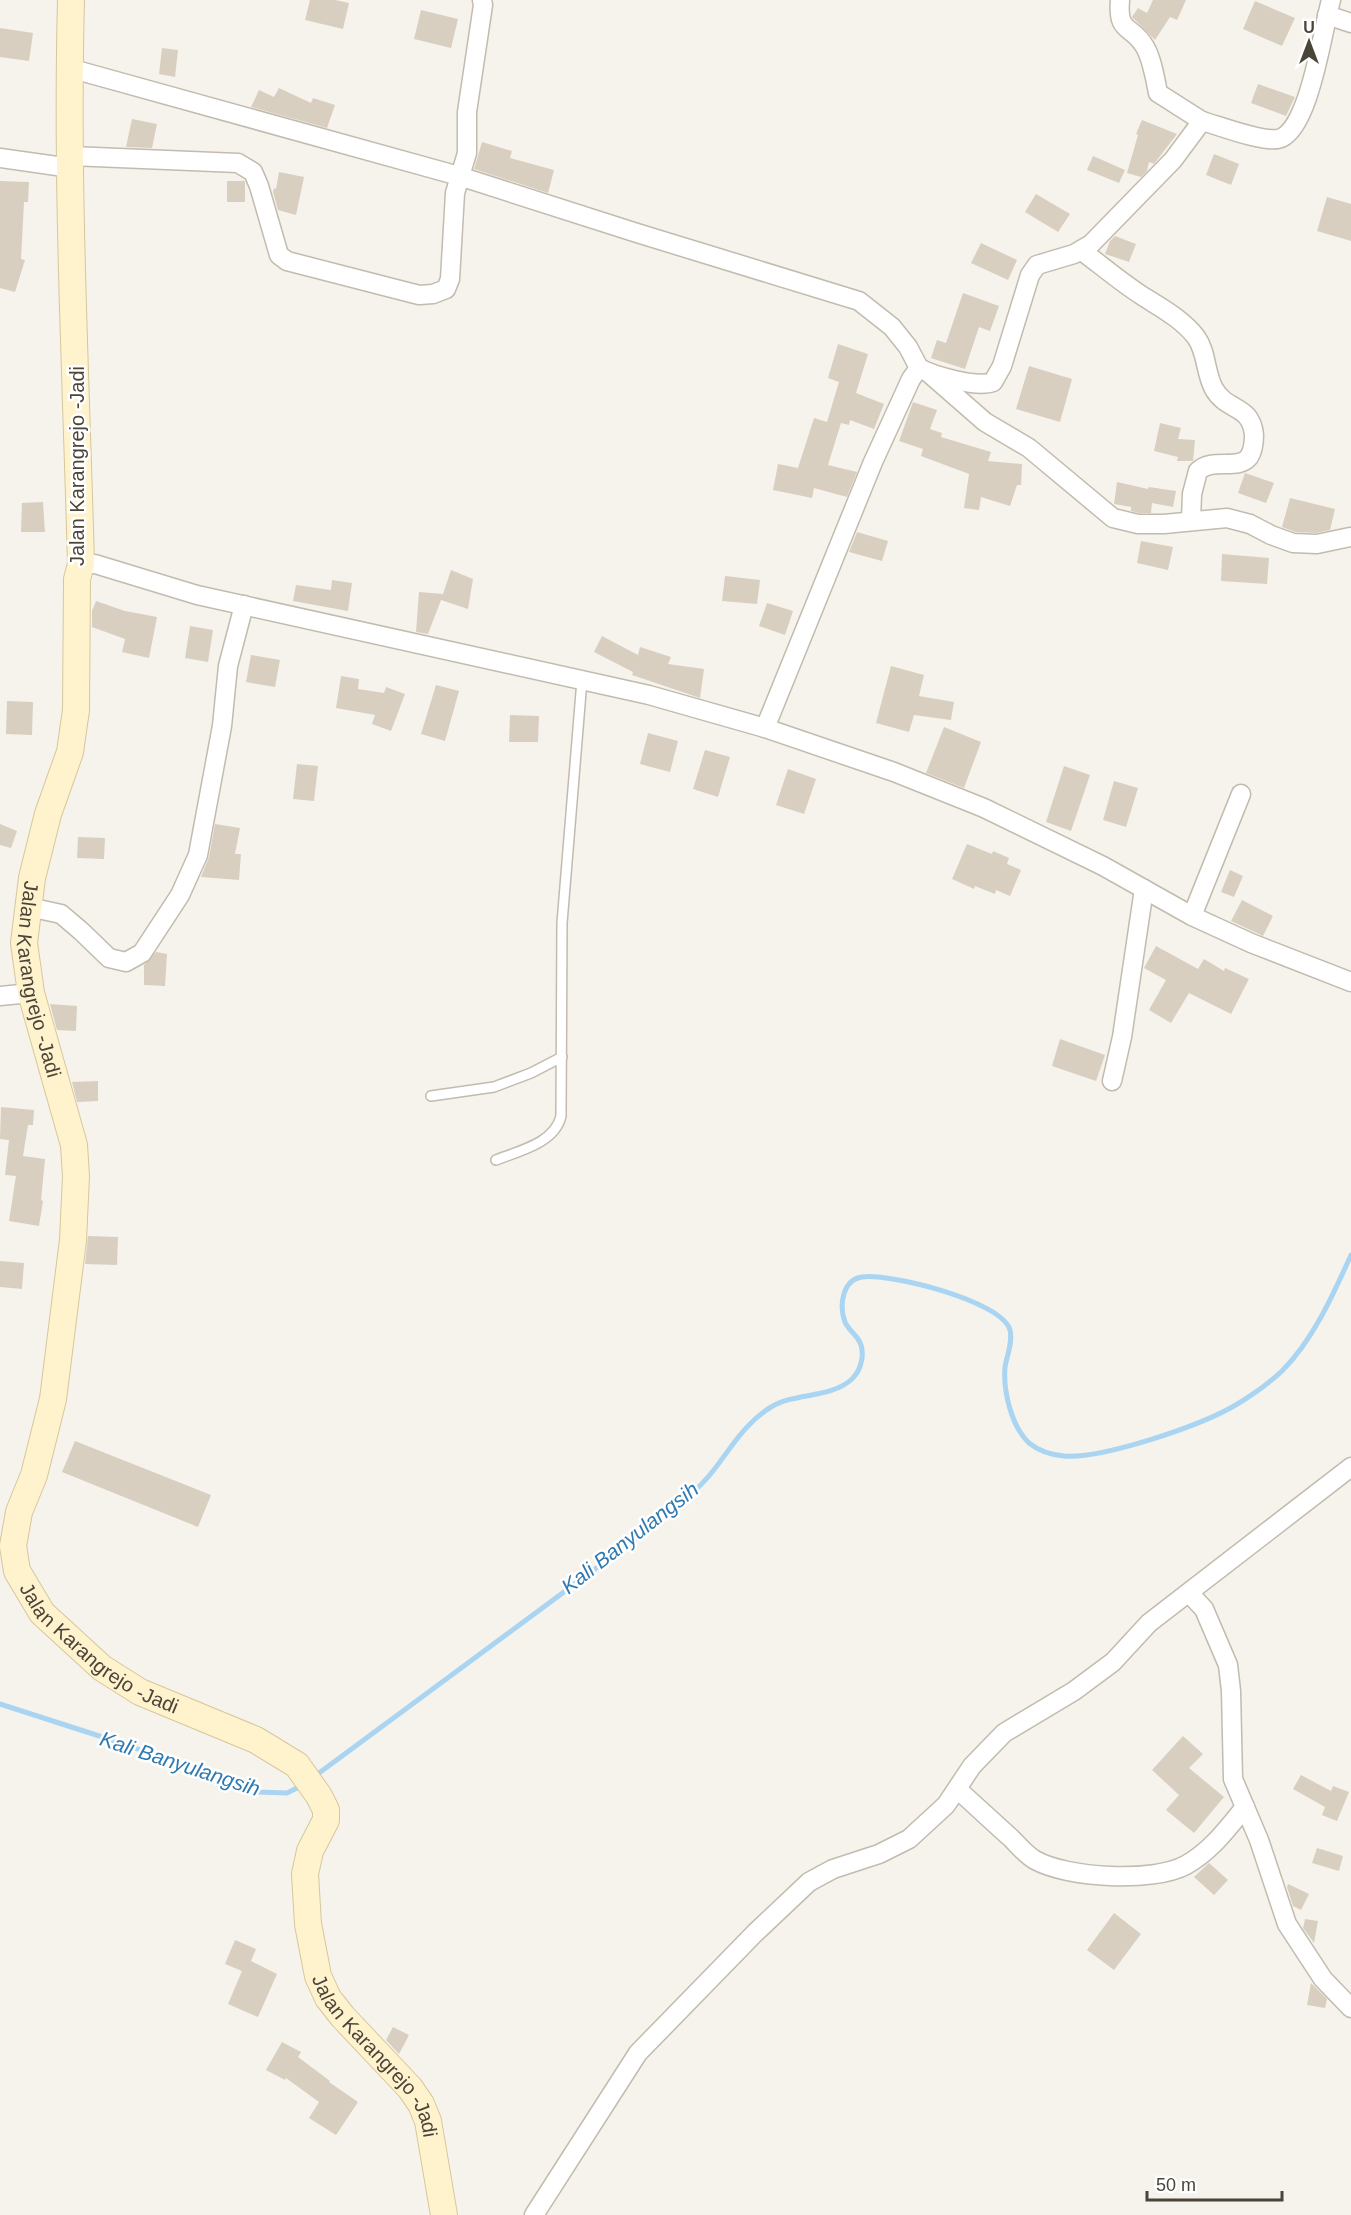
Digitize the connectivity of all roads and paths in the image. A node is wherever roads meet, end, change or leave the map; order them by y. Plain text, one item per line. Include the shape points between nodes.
1 (71, 0) edge
2 (482, 0) edge
3 (1120, 0) edge
4 (1329, 8) edge
5 (1351, 22) edge
6 (69, 68) junction
7 (1202, 121) junction
8 (0, 158) edge
9 (71, 162) junction
10 (459, 176) junction
11 (1082, 251) junction
12 (924, 370) junction
13 (1191, 520) junction
14 (1350, 537) edge
15 (81, 564) junction
16 (244, 605) junction
17 (582, 680) junction
18 (765, 728) junction
19 (1242, 794) dead end
20 (1144, 889) junction
21 (29, 907) junction
22 (1192, 916) junction
23 (1351, 982) edge
24 (31, 993) junction
25 (0, 996) edge
26 (562, 1057) junction
27 (1112, 1081) dead end
28 (431, 1096) dead end
29 (496, 1160) dead end
30 (1351, 1467) edge
31 (1189, 1593) junction
32 (957, 1789) junction
33 (1245, 1808) junction
34 (1351, 2008) edge
35 (444, 2215) edge
36 (534, 2215) edge

1 - 6 street, Jalan Karangrejo -Jadi
2 - 10 street via 467,112 467,153
3 - 7 street via 1120,22 1146,49 1158,93
4 - 5 street
4 - 7 street via 1320,55 1292,131 1277,139 1264,139
6 - 9 street, Jalan Karangrejo -Jadi
6 - 10 street
7 - 11 street via 1173,160
8 - 9 street
9 - 10 street via 238,163 253,172 279,255 287,261 419,295 446,289 450,279
9 - 15 street, Jalan Karangrejo -Jadi
10 - 12 street via 859,300 892,327
11 - 12 street via 1040,262 1035,267 993,382 982,384
11 - 13 street via 1183,323 1197,339 1213,388 1252,422 1253,447 1244,461 1209,464 1198,471
12 - 13 street via 985,422 1029,448 1113,518 1138,524
12 - 18 street via 911,379 873,462
13 - 14 street via 1227,518 1293,543 1317,544
15 - 16 street via 95,564
15 - 21 street, Jalan Karangrejo -Jadi via 77,579 76,710 70,752 48,814
16 - 17 street
16 - 21 street via 228,666 222,726 198,855 180,895 142,953 126,962 109,958 61,914
17 - 18 street
17 - 26 lane via 562,923
18 - 20 street via 984,808
19 - 22 street
20 - 22 street
20 - 27 street
21 - 24 street, Jalan Karangrejo -Jadi via 24,943
22 - 23 street
24 - 25 street
24 - 35 street, Jalan Karangrejo -Jadi via 69,1124 76,1176 73,1240 53,1399 34,1475 19,1512 13,1546 17,1571 42,1613 102,1668 140,1692 256,1740 297,1765 319,1796 327,1820 310,1851 305,1874 308,1924 318,1976 343,2018 421,2104 428,2121
26 - 28 lane via 494,1087
26 - 29 lane via 561,1116 555,1131
30 - 31 street
31 - 32 street via 1149,1623 1113,1662 1074,1691 1004,1733 972,1766
31 - 33 street via 1204,1608 1228,1665 1233,1779
32 - 33 street via 1035,1859 1074,1872 1123,1877 1184,1866 1218,1840
32 - 36 street via 946,1805 909,1839 809,1882 755,1933 638,2053
33 - 34 street via 1287,1924 1323,1978

